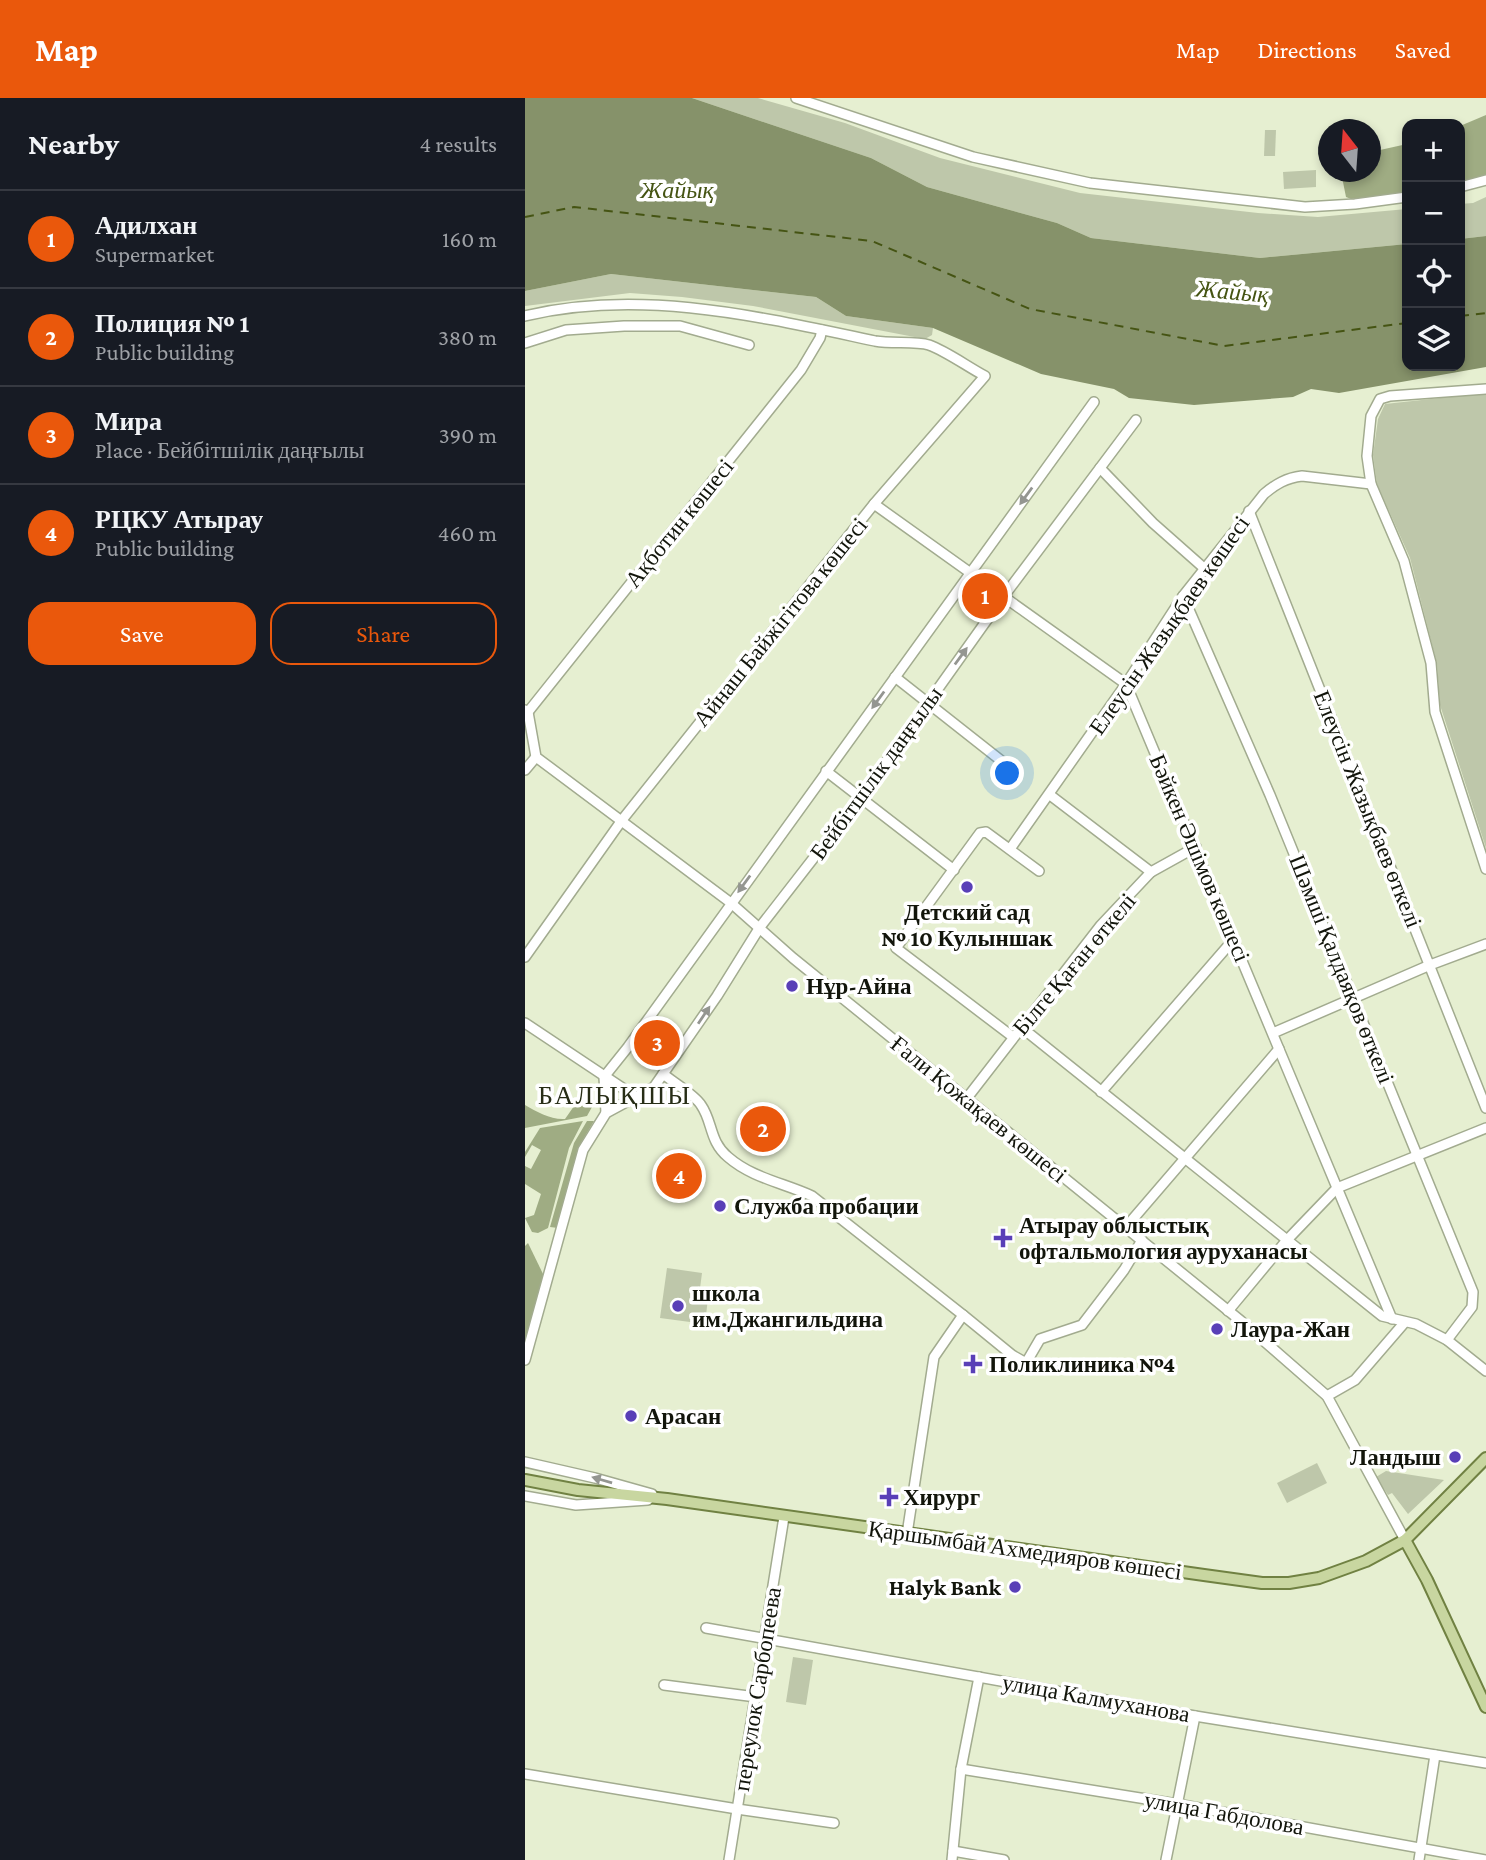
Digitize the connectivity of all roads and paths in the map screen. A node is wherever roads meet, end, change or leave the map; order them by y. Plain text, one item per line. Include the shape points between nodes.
1 (796, 98) edge
2 (1486, 180) edge
3 (1465, 186) edge
4 (1402, 198) edge
5 (525, 316) edge
6 (822, 330) junction
7 (525, 344) edge
8 (749, 345) dead end
9 (1486, 389) edge
10 (1094, 402) dead end
11 (1136, 420) dead end
12 (1100, 468) junction
13 (1371, 484) junction
14 (874, 504) junction
15 (1249, 511) junction
16 (1205, 569) junction
17 (970, 573) junction
18 (1004, 596) junction
19 (1183, 596) junction
20 (895, 677) junction
21 (1126, 684) junction
22 (929, 702) junction
23 (526, 711) edge
24 (536, 757) junction
25 (525, 770) edge
26 (826, 771) junction
27 (1013, 771) dead end
28 (1050, 795) junction
29 (861, 797) junction
30 (622, 821) junction
31 (1196, 847) junction
32 (1010, 849) junction
33 (1486, 869) edge
34 (954, 870) junction
35 (1039, 871) dead end
36 (1151, 872) junction
37 (731, 903) junction
38 (760, 927) junction
39 (1234, 939) junction
40 (1486, 944) edge
41 (525, 957) edge
42 (1430, 965) junction
43 (1355, 999) junction
44 (525, 1023) edge
45 (1021, 1027) junction
46 (1273, 1033) junction
47 (1013, 1037) junction
48 (1279, 1049) junction
49 (663, 1074) junction
50 (604, 1077) junction
51 (1101, 1092) junction
52 (636, 1097) junction
53 (967, 1098) junction
54 (1486, 1108) edge
55 (606, 1113) junction
56 (1486, 1128) edge
57 (1418, 1156) junction
58 (1183, 1158) junction
59 (1338, 1188) junction
60 (1126, 1227) junction
61 (1142, 1240) junction
62 (1287, 1240) junction
63 (1228, 1311) junction
64 (963, 1315) junction
65 (1392, 1319) junction
66 (1405, 1322) junction
67 (1447, 1340) junction
68 (525, 1360) edge
69 (1486, 1371) edge
70 (1327, 1396) junction
71 (1486, 1458) edge
72 (525, 1462) edge
73 (525, 1480) edge
74 (525, 1496) edge
75 (667, 1499) junction
76 (784, 1517) junction
77 (907, 1534) junction
78 (1405, 1540) junction
79 (706, 1628) dead end
80 (766, 1639) junction
81 (979, 1677) junction
82 (664, 1685) dead end
83 (756, 1697) junction
84 (1486, 1707) edge
85 (1195, 1716) junction
86 (1435, 1755) junction
87 (1486, 1763) edge
88 (961, 1769) junction
89 (525, 1773) edge
90 (1177, 1804) junction
91 (737, 1810) junction
92 (834, 1823) dead end
93 (1421, 1848) junction
94 (953, 1856) edge
95 (729, 1860) edge
96 (1004, 1860) edge
97 (1166, 1860) edge
98 (1419, 1860) edge
99 (1486, 1860) edge

1 - 4 street via 973,157 1090,183 1305,207
2 - 3 street
5 - 6 street via 598,306 682,306
6 - 14 street, Айнаш Байжігітова көшесі via 891,344 928,345 985,376
6 - 23 street, Ақботин көшесі via 801,370
7 - 8 street via 566,330 680,326
9 - 13 street via 1380,400 1371,416 1367,456
10 -> 17 street, Бейбітшілік даңғылы
11 - 12 street, Бейбітшілік даңғылы
12 - 16 street
12 - 18 street, Бейбітшілік даңғылы
13 - 15 street, Елеусін Жазықбаев көшесі via 1291,477 1272,487
13 - 33 street via 1404,561 1431,663 1435,712
14 - 17 street
14 - 30 street, Айнаш Байжігітова көшесі
15 - 16 street, Елеусін Жазықбаев көшесі
15 - 42 street, Елеусін Жазықбаев өткелі
16 - 19 street, Елеусін Жазықбаев көшесі
17 - 18 street
17 - 20 street, Бейбітшілік даңғылы
18 - 21 street
22 -> 18 street, Бейбітшілік даңғылы
19 - 21 street, Елеусін Жазықбаев көшесі
19 - 43 street, Шәмші Қалдаяқов өткелі
20 - 22 street
20 -> 26 street, Бейбітшілік даңғылы
21 - 28 street, Елеусін Жазықбаев көшесі
21 - 31 street, Бәйкен Әшімов көшесі
22 - 27 street
22 - 29 street, Бейбітшілік даңғылы
23 - 24 street
24 - 25 street
24 - 30 street, Ғали Қожақаев көшесі
26 - 29 street
26 -> 37 street, Бейбітшілік даңғылы
28 - 32 street, Елеусін Жазықбаев көшесі
28 - 36 street
29 - 34 street
29 - 38 street, Бейбітшілік даңғылы
30 - 37 street, Ғали Қожақаев көшесі
30 - 41 street, Айнаш Байжігітова көшесі
31 - 36 street, Білге Қаған өткелі
31 - 39 street, Бәйкен Әшімов көшесі
32 - 34 street via 983,832
32 - 35 street
34 - 47 street via 896,948
36 - 45 street, Білге Қаған өткелі via 1101,925
37 - 38 street, Ғали Қожақаев көшесі
37 - 50 street, Бейбітшілік даңғылы
49 -> 38 street, Бейбітшілік даңғылы
38 - 53 street, Ғали Қожақаев көшесі
39 - 46 street, Бәйкен Әшімов көшесі
39 - 51 street
40 - 42 street
42 - 43 street
42 - 54 street, Елеусін Жазықбаев өткелі
43 - 46 street
43 - 57 street, Шәмші Қалдаяқов өткелі
44 - 50 street
45 - 47 street, Білге Қаған өткелі
45 - 51 street
46 - 48 street, Бәйкен Әшімов көшесі
47 - 53 street, Білге Қаған өткелі
48 - 58 street
48 - 59 street, Бәйкен Әшімов көшесі
49 - 52 street, Бейбітшілік даңғылы via 654,1087
49 - 64 street via 701,1104 712,1137 727,1156 755,1175 812,1196
50 - 52 street
50 - 55 street
51 - 58 street
52 - 55 street, Бейбітшілік даңғылы
53 - 60 street, Ғали Қожақаев көшесі
55 - 68 street via 583,1150
56 - 57 street
57 - 59 street
57 - 67 street, Шәмші Қалдаяқов өткелі via 1473,1292 1472,1307
58 - 60 street
58 - 62 street
59 - 62 street
59 - 65 street, Бәйкен Әшімов көшесі
60 - 61 street, Ғали Қожақаев көшесі
61 - 63 street, Ғали Қожақаев көшесі
61 - 64 street via 1081,1325 1040,1339 1025,1363
62 - 63 street
62 - 65 street via 1382,1316
63 - 70 street, Ғали Қожақаев көшесі
64 - 77 street via 934,1357
65 - 66 street
66 - 67 street
66 - 70 street via 1355,1380
67 - 69 street
70 - 78 street, Ғали Қожақаев көшесі
71 - 78 main road, Қаршымбай Ахмедияров көшесі
75 -> 72 street
73 - 75 main road, Қаршымбай Ахмедияров көшесі
74 - 75 street via 576,1505
75 - 76 main road, Қаршымбай Ахмедияров көшесі
76 - 77 main road, Қаршымбай Ахмедияров көшесі
76 - 80 street, переулок Сарбопеева
77 - 78 main road, Қаршымбай Ахмедияров көшесі via 1289,1583 1358,1564
78 - 84 main road
79 - 80 street, улица Калмуханова
80 - 81 street, улица Калмуханова
80 - 83 street, переулок Сарбопеева
81 - 85 street, улица Калмуханова
81 - 88 street
82 - 83 street
83 - 91 street, переулок Сарбопеева
85 - 86 street, улица Калмуханова
85 - 90 street
86 - 87 street, улица Калмуханова
86 - 93 street
88 - 90 street, улица Габдолова
88 - 94 street
89 - 91 street
90 - 93 street, улица Габдолова
90 - 97 street
91 - 92 street
91 - 95 street, переулок Сарбопеева
93 - 98 street
93 - 99 street, улица Габдолова
94 - 96 street

